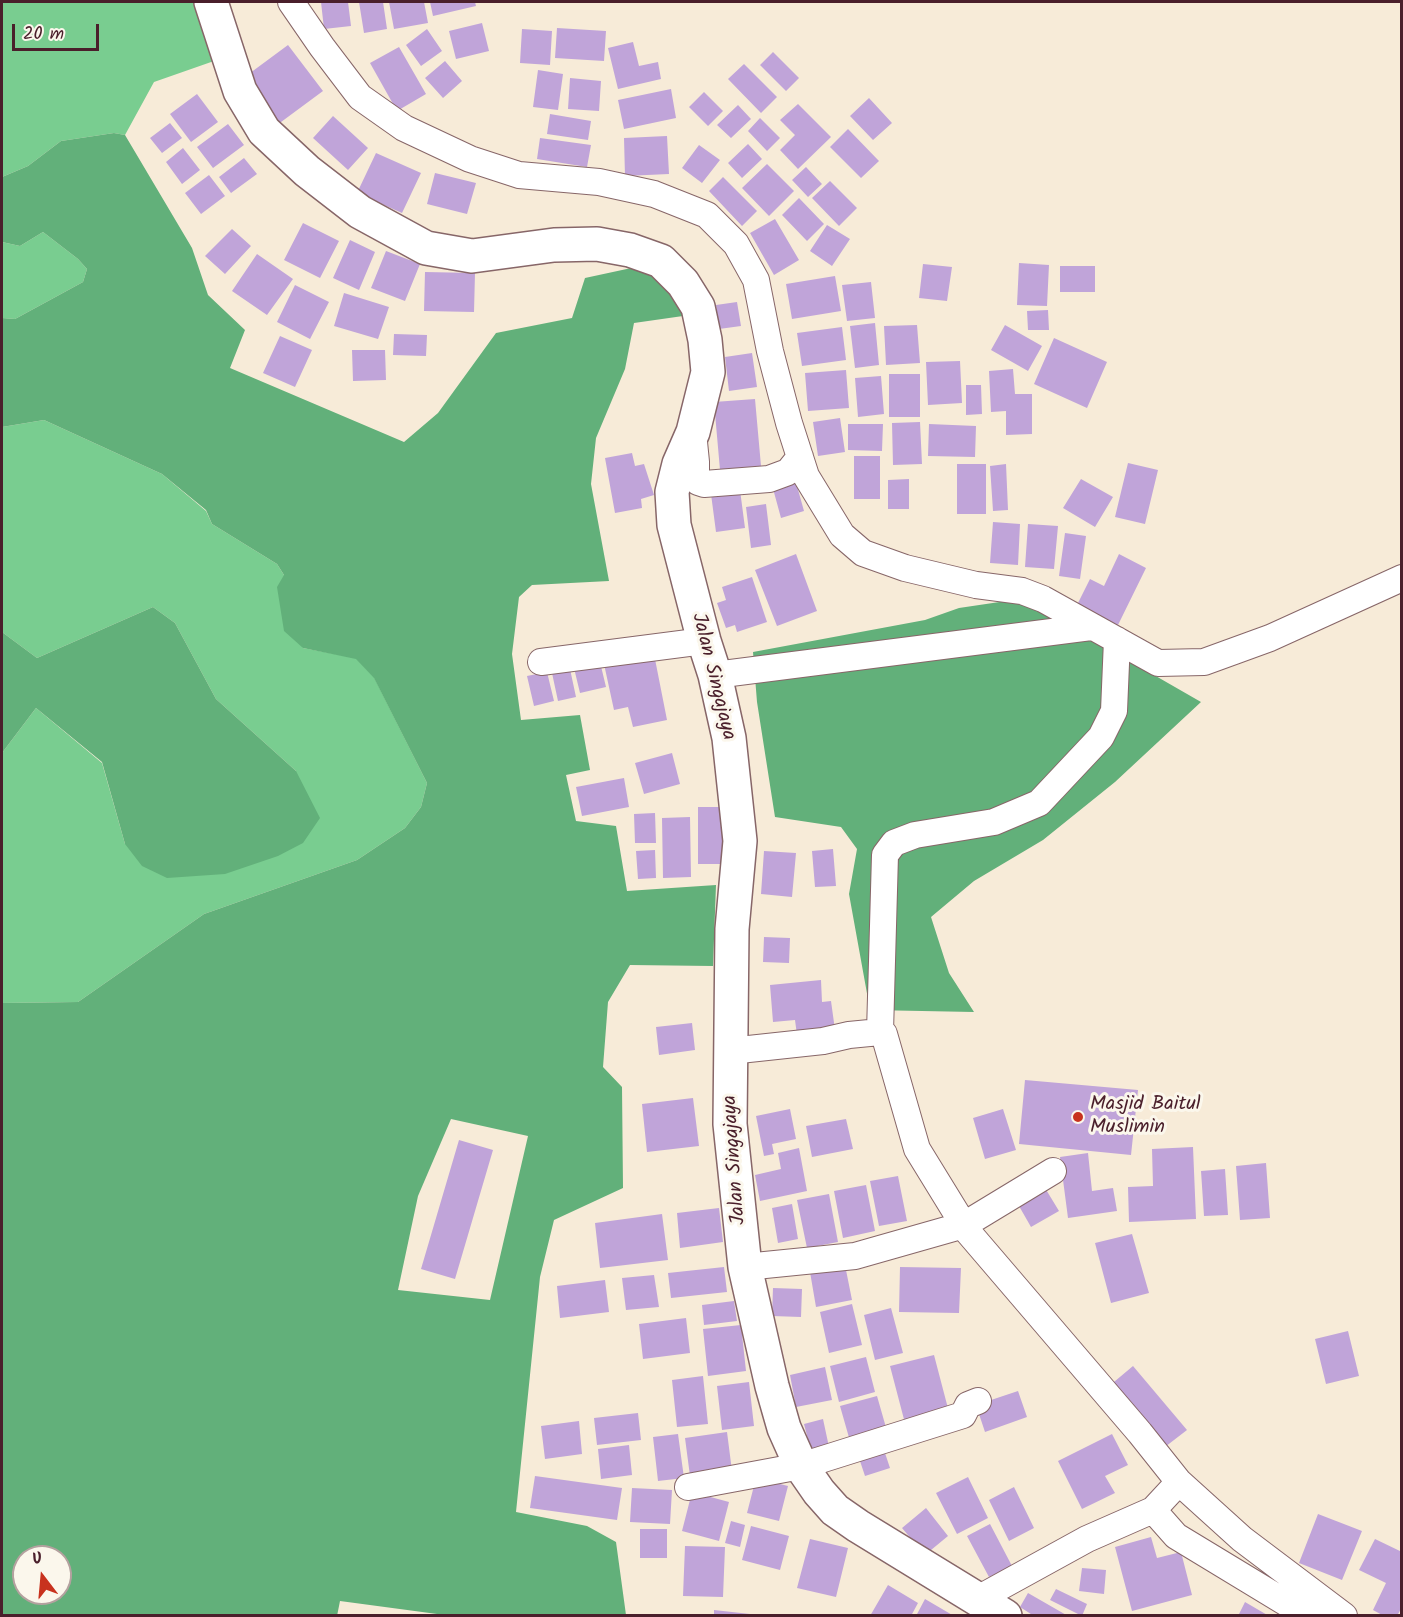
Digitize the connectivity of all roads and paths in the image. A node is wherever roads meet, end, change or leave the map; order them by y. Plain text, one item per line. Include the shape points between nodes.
1 (211, 2) edge
2 (291, 2) edge
3 (693, 432) junction
4 (800, 457) junction
5 (1401, 578) edge
6 (1091, 627) junction
7 (1117, 640) junction
8 (704, 641) junction
9 (541, 662) dead end
10 (716, 675) junction
11 (880, 1032) junction
12 (730, 1051) junction
13 (1053, 1171) dead end
14 (964, 1225) junction
15 (745, 1267) junction
16 (978, 1401) dead end
17 (801, 1466) junction
18 (1179, 1482) junction
19 (688, 1487) dead end
20 (1153, 1510) junction
21 (976, 1599) junction
22 (1005, 1616) edge
23 (1308, 1616) edge
24 (1344, 1616) edge

1 - 3 street, Jalan Singajaya via 240,91 264,131 360,212 426,248 472,256 554,245 597,244 661,261 683,283 698,307 705,340 708,372
2 - 4 street via 360,97 404,128 470,159 519,175 599,182 654,194 707,215 736,244 756,280 773,362
3 - 4 street via 696,477 704,484 769,479 788,472
3 - 8 street, Jalan Singajaya via 672,492 674,525
4 - 6 street via 806,476 842,535 864,553 905,568 1022,591
5 - 7 street via 1270,638 1203,662 1158,663
6 - 7 street
6 - 10 street
7 - 11 street via 1114,711 1101,737 1039,803 994,822 915,835 894,843 885,855
8 - 9 street
8 - 10 street, Jalan Singajaya
10 - 12 street, Jalan Singajaya via 729,738 740,842 732,929
11 - 12 street
11 - 14 street via 886,1039 917,1149
12 - 15 street, Jalan Singajaya via 730,1124
13 - 14 street
14 - 15 street via 855,1256
14 - 18 street
15 - 17 street, Jalan Singajaya via 781,1417
16 - 17 street via 968,1405 963,1415
17 - 19 street
17 - 21 street, Jalan Singajaya via 835,1510
18 - 20 street
18 - 24 street via 1242,1539
20 - 21 street via 1087,1539
20 - 23 street via 1176,1536
21 - 22 street, Jalan Singajaya

